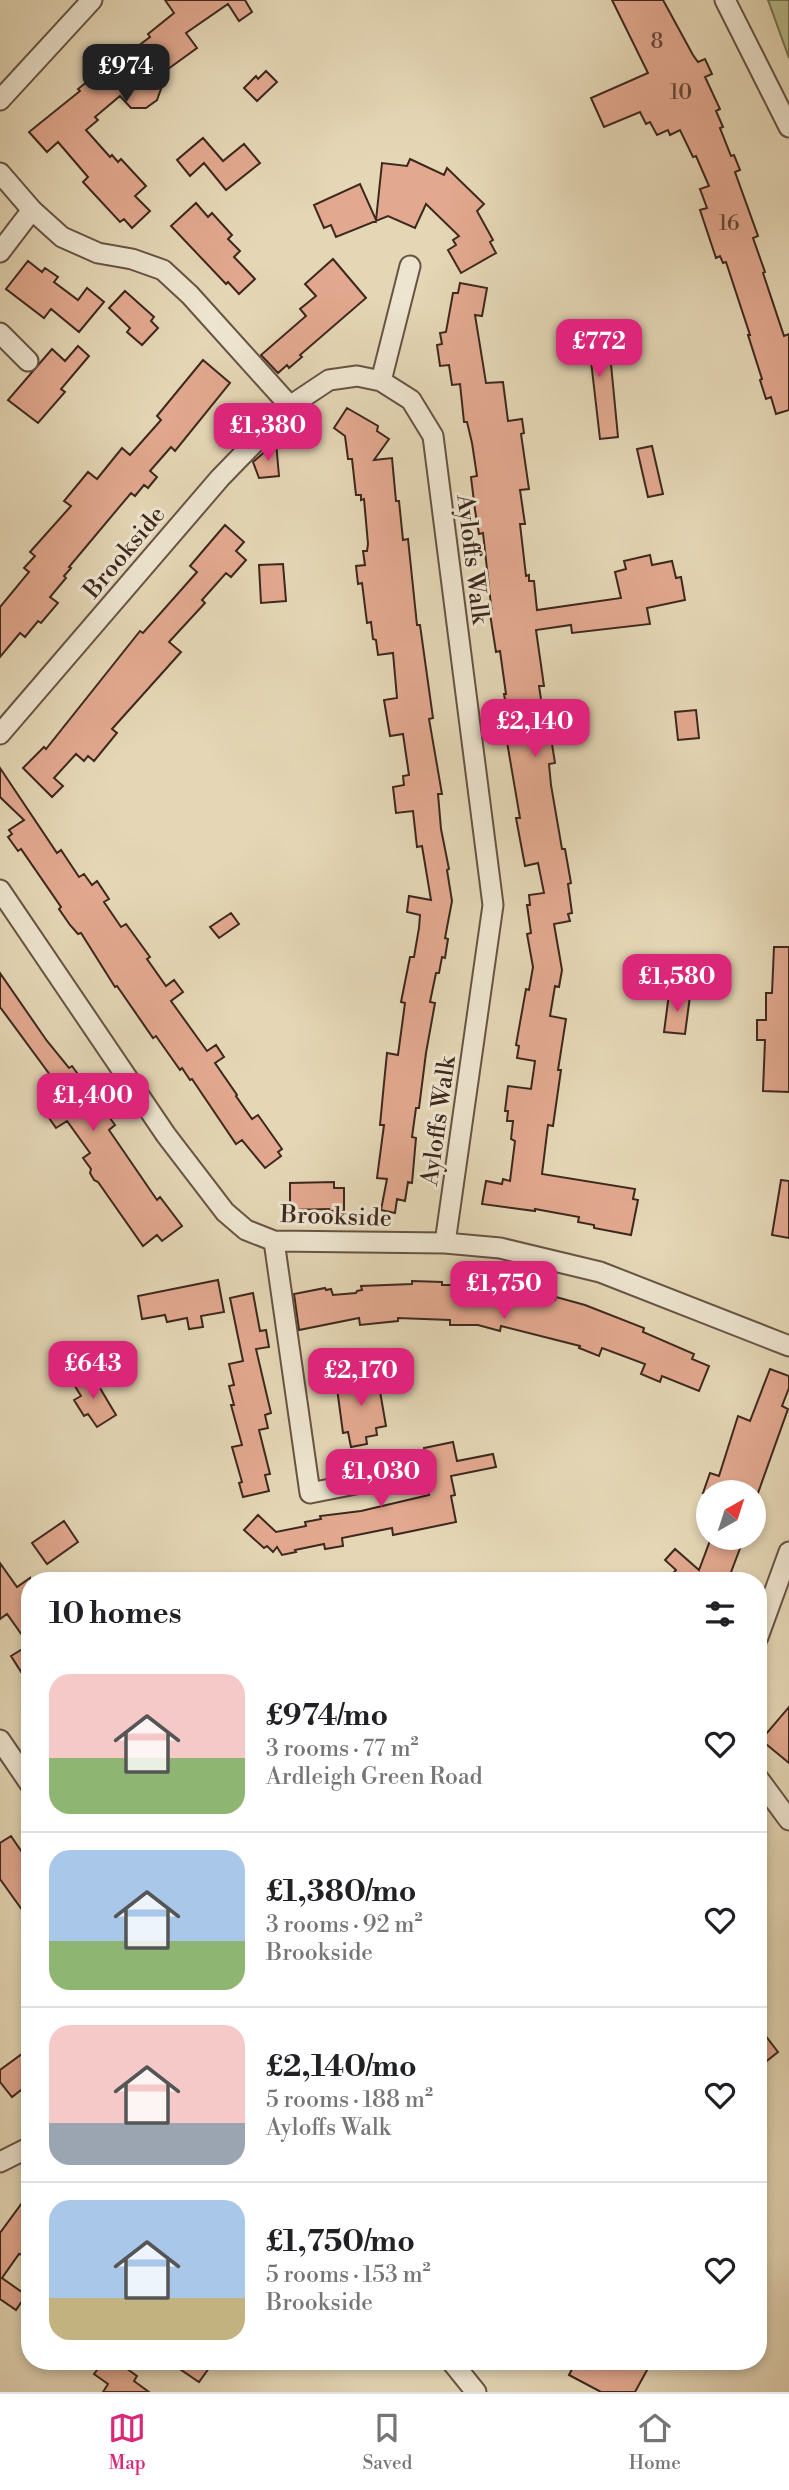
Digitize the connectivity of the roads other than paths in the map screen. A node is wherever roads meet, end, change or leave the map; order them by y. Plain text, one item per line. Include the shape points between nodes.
1 (93, 0) edge
2 (725, 0) edge
3 (0, 100) edge
4 (789, 127) edge
5 (0, 173) edge
6 (33, 210) junction
7 (0, 252) edge
8 (410, 267) dead end
9 (0, 333) edge
10 (28, 361) dead end
11 (381, 382) junction
12 (290, 407) junction
13 (0, 734) edge
14 (0, 890) edge
15 (274, 1241) junction
16 (445, 1243) junction
17 (789, 1346) edge
18 (381, 1479) dead end
19 (789, 1552) edge
20 (767, 1612) edge
21 (0, 1740) edge
22 (21, 1771) edge
23 (767, 1790) edge
24 (789, 1820) edge
25 (21, 2152) edge
26 (0, 2162) edge
27 (458, 2370) edge
28 (476, 2392) edge

1 - 3 street
2 - 4 street
5 - 6 street
6 - 7 street
6 - 12 street via 62,237 98,253 163,270
8 - 11 street
9 - 10 street
11 - 12 street, Ayloffs Walk via 357,376 329,380
11 - 16 street, Ayloffs Walk via 411,400 433,436 493,905
12 - 13 street, Brookside via 220,478
14 - 15 street, Brookside via 166,1135 225,1212 246,1230
15 - 16 street, Brookside
15 - 18 street via 310,1493
16 - 17 street, Brookside via 500,1248 600,1272
19 - 20 street
21 - 22 street
23 - 24 street
25 - 26 street
27 - 28 street

